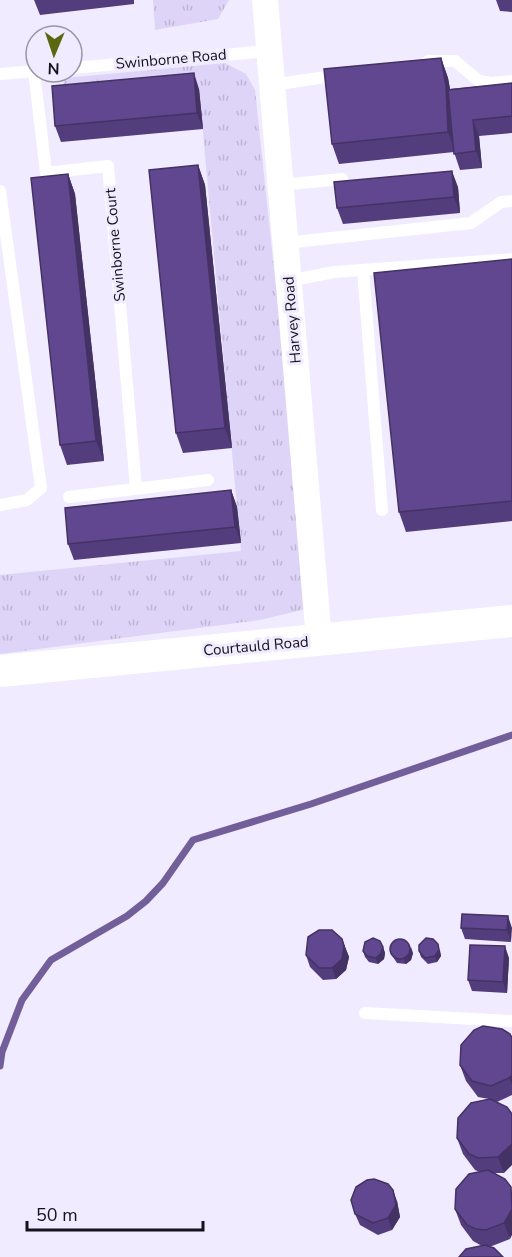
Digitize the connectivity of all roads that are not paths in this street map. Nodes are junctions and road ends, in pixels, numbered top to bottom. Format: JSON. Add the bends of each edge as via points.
{"nodes":[{"id":1,"x":265,"y":0,"type":"edge"},
{"id":2,"x":269,"y":51,"type":"junction"},
{"id":3,"x":419,"y":63,"type":"edge"},
{"id":4,"x":84,"y":67,"type":"edge"},
{"id":5,"x":24,"y":72,"type":"edge"},
{"id":6,"x":351,"y":73,"type":"edge"},
{"id":7,"x":0,"y":74,"type":"edge"},
{"id":8,"x":512,"y":81,"type":"edge"},
{"id":9,"x":36,"y":84,"type":"edge"},
{"id":10,"x":272,"y":85,"type":"junction"},
{"id":11,"x":342,"y":179,"type":"edge"},
{"id":12,"x":280,"y":185,"type":"junction"},
{"id":13,"x":0,"y":191,"type":"edge"},
{"id":14,"x":512,"y":201,"type":"edge"},
{"id":15,"x":285,"y":243,"type":"junction"},
{"id":16,"x":512,"y":259,"type":"edge"},
{"id":17,"x":363,"y":270,"type":"junction"},
{"id":18,"x":288,"y":281,"type":"junction"},
{"id":19,"x":208,"y":480,"type":"dead end"},
{"id":20,"x":136,"y":488,"type":"junction"},
{"id":21,"x":69,"y":497,"type":"dead end"},
{"id":22,"x":0,"y":505,"type":"edge"},
{"id":23,"x":382,"y":510,"type":"dead end"},
{"id":24,"x":512,"y":621,"type":"edge"},
{"id":25,"x":319,"y":640,"type":"junction"},
{"id":26,"x":0,"y":670,"type":"edge"},
{"id":27,"x":365,"y":1012,"type":"dead end"},
{"id":28,"x":512,"y":1021,"type":"edge"}],
"edges":[{"from":1,"to":2,"type":"street","name":"Harvey Road"},
{"from":2,"to":4,"type":"lane","name":"Swinborne Road"},
{"from":2,"to":10,"type":"street","name":"Harvey Road"},
{"from":3,"to":8,"type":"lane","via":[[454,61],[479,81]]},
{"from":5,"to":7,"type":"lane"},
{"from":6,"to":10,"type":"lane"},
{"from":9,"to":20,"type":"lane","name":"Swinborne Court","via":[[46,172],[108,166]]},
{"from":10,"to":12,"type":"street","name":"Harvey Road"},
{"from":11,"to":12,"type":"lane"},
{"from":12,"to":15,"type":"street","name":"Harvey Road"},
{"from":13,"to":22,"type":"lane","via":[[41,488],[27,500]]},
{"from":14,"to":15,"type":"lane","via":[[501,202],[471,223]]},
{"from":15,"to":18,"type":"street","name":"Harvey Road"},
{"from":16,"to":17,"type":"lane"},
{"from":17,"to":18,"type":"lane"},
{"from":17,"to":23,"type":"lane"},
{"from":18,"to":25,"type":"street","name":"Harvey Road"},
{"from":19,"to":20,"type":"lane"},
{"from":20,"to":21,"type":"lane"},
{"from":24,"to":25,"type":"street","name":"Courtauld Road"},
{"from":25,"to":26,"type":"street","name":"Courtauld Road"},
{"from":27,"to":28,"type":"lane"}]}
